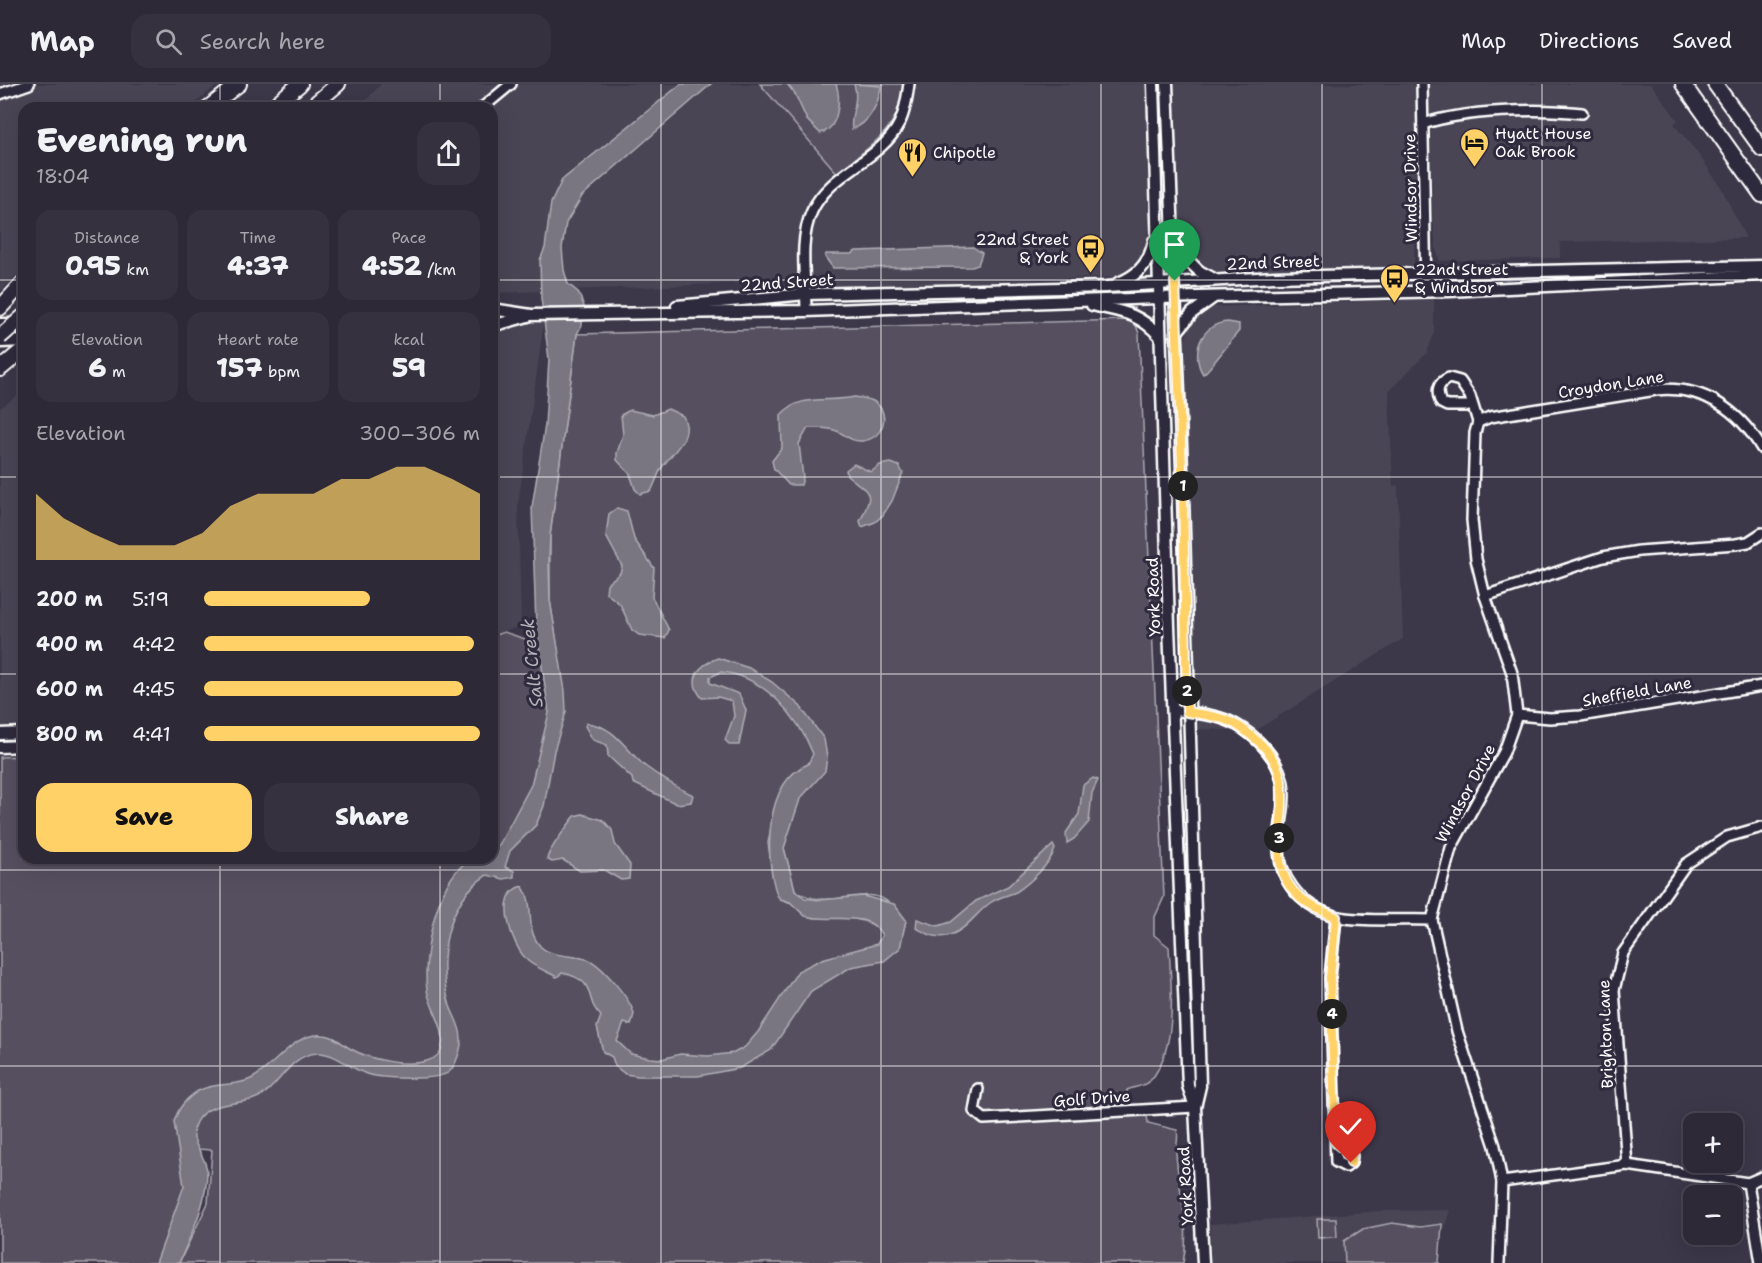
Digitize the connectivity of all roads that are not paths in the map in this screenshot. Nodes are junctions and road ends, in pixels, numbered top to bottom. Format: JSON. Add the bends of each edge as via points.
{"nodes":[{"id":1,"x":29,"y":84,"type":"edge"},
{"id":2,"x":239,"y":84,"type":"edge"},
{"id":3,"x":300,"y":84,"type":"edge"},
{"id":4,"x":338,"y":84,"type":"edge"},
{"id":5,"x":511,"y":84,"type":"edge"},
{"id":6,"x":909,"y":84,"type":"edge"},
{"id":7,"x":1153,"y":84,"type":"edge"},
{"id":8,"x":1167,"y":84,"type":"edge"},
{"id":9,"x":1422,"y":84,"type":"edge"},
{"id":10,"x":1683,"y":84,"type":"edge"},
{"id":11,"x":1715,"y":84,"type":"edge"},
{"id":12,"x":0,"y":94,"type":"edge"},
{"id":13,"x":216,"y":102,"type":"edge"},
{"id":14,"x":278,"y":102,"type":"edge"},
{"id":15,"x":317,"y":102,"type":"edge"},
{"id":16,"x":489,"y":102,"type":"edge"},
{"id":17,"x":1582,"y":113,"type":"dead end"},
{"id":18,"x":1423,"y":124,"type":"junction"},
{"id":19,"x":1762,"y":149,"type":"edge"},
{"id":20,"x":1762,"y":195,"type":"edge"},
{"id":21,"x":1157,"y":223,"type":"junction"},
{"id":22,"x":1173,"y":246,"type":"junction"},
{"id":23,"x":1762,"y":266,"type":"edge"},
{"id":24,"x":1427,"y":274,"type":"junction"},
{"id":25,"x":1762,"y":275,"type":"edge"},
{"id":26,"x":1214,"y":279,"type":"junction"},
{"id":27,"x":1175,"y":281,"type":"junction"},
{"id":28,"x":1158,"y":282,"type":"junction"},
{"id":29,"x":1106,"y":287,"type":"junction"},
{"id":30,"x":18,"y":288,"type":"edge"},
{"id":31,"x":1426,"y":291,"type":"junction"},
{"id":32,"x":806,"y":294,"type":"junction"},
{"id":33,"x":1214,"y":296,"type":"junction"},
{"id":34,"x":1175,"y":297,"type":"junction"},
{"id":35,"x":1158,"y":298,"type":"junction"},
{"id":36,"x":1077,"y":302,"type":"junction"},
{"id":37,"x":0,"y":308,"type":"edge"},
{"id":38,"x":498,"y":310,"type":"edge"},
{"id":39,"x":806,"y":311,"type":"junction"},
{"id":40,"x":605,"y":312,"type":"junction"},
{"id":41,"x":531,"y":315,"type":"junction"},
{"id":42,"x":18,"y":321,"type":"edge"},
{"id":43,"x":18,"y":323,"type":"edge"},
{"id":44,"x":0,"y":324,"type":"edge"},
{"id":45,"x":498,"y":324,"type":"edge"},
{"id":46,"x":1176,"y":333,"type":"junction"},
{"id":47,"x":1160,"y":336,"type":"junction"},
{"id":48,"x":0,"y":337,"type":"edge"},
{"id":49,"x":18,"y":341,"type":"edge"},
{"id":50,"x":0,"y":342,"type":"edge"},
{"id":51,"x":18,"y":354,"type":"edge"},
{"id":52,"x":0,"y":369,"type":"edge"},
{"id":53,"x":1473,"y":406,"type":"dead end"},
{"id":54,"x":1478,"y":422,"type":"junction"},
{"id":55,"x":1762,"y":450,"type":"edge"},
{"id":56,"x":1762,"y":533,"type":"edge"},
{"id":57,"x":1485,"y":596,"type":"junction"},
{"id":58,"x":1762,"y":686,"type":"edge"},
{"id":59,"x":1173,"y":710,"type":"junction"},
{"id":60,"x":1187,"y":712,"type":"junction"},
{"id":61,"x":1517,"y":715,"type":"junction"},
{"id":62,"x":18,"y":733,"type":"edge"},
{"id":63,"x":0,"y":734,"type":"edge"},
{"id":64,"x":18,"y":746,"type":"edge"},
{"id":65,"x":0,"y":747,"type":"edge"},
{"id":66,"x":1762,"y":827,"type":"edge"},
{"id":67,"x":1336,"y":917,"type":"junction"},
{"id":68,"x":1432,"y":920,"type":"junction"},
{"id":69,"x":978,"y":1089,"type":"dead end"},
{"id":70,"x":1195,"y":1107,"type":"junction"},
{"id":71,"x":1336,"y":1143,"type":"dead end"},
{"id":72,"x":1627,"y":1165,"type":"junction"},
{"id":73,"x":1762,"y":1177,"type":"edge"},
{"id":74,"x":1502,"y":1182,"type":"junction"},
{"id":75,"x":1748,"y":1183,"type":"junction"},
{"id":76,"x":1203,"y":1263,"type":"edge"},
{"id":77,"x":1499,"y":1263,"type":"edge"},
{"id":78,"x":1761,"y":1263,"type":"edge"}],
"edges":[{"from":1,"to":12,"type":"street"},
{"from":2,"to":13,"type":"highway"},
{"from":3,"to":14,"type":"highway"},
{"from":4,"to":15,"type":"highway"},
{"from":5,"to":16,"type":"street"},
{"from":6,"to":32,"type":"street","via":[[904,112],[894,132],[825,191],[812,212],[805,237]]},
{"from":7,"to":21,"type":"main road","name":"York Road"},
{"from":8,"to":22,"type":"main road","name":"York Road"},
{"from":9,"to":18,"type":"street","name":"Windsor Drive"},
{"from":10,"to":20,"type":"highway"},
{"from":11,"to":19,"type":"highway"},
{"from":17,"to":18,"type":"street","via":[[1446,116]]},
{"from":18,"to":24,"type":"street","name":"Windsor Drive"},
{"from":21,"to":28,"type":"main road","name":"York Road"},
{"from":21,"to":29,"type":"main road","via":[[1152,252],[1143,268]]},
{"from":22,"to":26,"type":"main road","via":[[1198,271]]},
{"from":22,"to":27,"type":"main road","name":"York Road"},
{"from":23,"to":24,"type":"main road","name":"22nd Street"},
{"from":24,"to":26,"type":"main road","name":"22nd Street"},
{"from":24,"to":31,"type":"street","name":"Windsor Drive"},
{"from":25,"to":31,"type":"main road","name":"22nd Street","via":[[1559,288]]},
{"from":26,"to":27,"type":"main road","name":"22nd Street"},
{"from":27,"to":28,"type":"main road","name":"22nd Street"},
{"from":27,"to":34,"type":"main road","name":"York Road"},
{"from":28,"to":29,"type":"main road","name":"22nd Street"},
{"from":28,"to":35,"type":"main road","name":"York Road"},
{"from":29,"to":32,"type":"main road","name":"22nd Street"},
{"from":30,"to":37,"type":"highway"},
{"from":31,"to":33,"type":"main road","name":"22nd Street"},
{"from":32,"to":39,"type":"street"},
{"from":32,"to":40,"type":"main road","name":"22nd Street"},
{"from":33,"to":34,"type":"main road","name":"22nd Street"},
{"from":33,"to":46,"type":"main road","via":[[1192,313]]},
{"from":34,"to":35,"type":"main road","name":"22nd Street"},
{"from":34,"to":46,"type":"main road","name":"York Road"},
{"from":35,"to":36,"type":"main road","name":"22nd Street"},
{"from":35,"to":47,"type":"main road","name":"York Road"},
{"from":36,"to":39,"type":"main road","name":"22nd Street"},
{"from":36,"to":47,"type":"main road","via":[[1131,313],[1145,320]]},
{"from":38,"to":41,"type":"main road","name":"22nd Street"},
{"from":39,"to":40,"type":"main road","name":"22nd Street"},
{"from":40,"to":41,"type":"main road","name":"22nd Street"},
{"from":41,"to":45,"type":"main road","name":"22nd Street"},
{"from":42,"to":48,"type":"highway","bridge":true},
{"from":43,"to":44,"type":"main road"},
{"from":46,"to":60,"type":"main road","name":"York Road"},
{"from":47,"to":59,"type":"main road","name":"York Road"},
{"from":49,"to":50,"type":"main road"},
{"from":51,"to":52,"type":"highway"},
{"from":53,"to":54,"type":"street","name":"Windsor Drive"},
{"from":54,"to":55,"type":"street","name":"Croydon Lane","via":[[1656,390],[1682,390],[1707,396],[1725,406]]},
{"from":54,"to":57,"type":"street","name":"Windsor Drive","via":[[1472,520]]},
{"from":56,"to":57,"type":"street","via":[[1736,544],[1603,557]]},
{"from":57,"to":61,"type":"street","name":"Windsor Drive","via":[[1512,674]]},
{"from":58,"to":61,"type":"street","name":"Sheffield Lane","via":[[1580,716]]},
{"from":59,"to":60,"type":"street"},
{"from":59,"to":70,"type":"main road","name":"York Road","via":[[1188,1086]]},
{"from":60,"to":67,"type":"street","via":[[1236,724],[1272,756],[1283,784],[1278,847],[1283,873],[1299,897]]},
{"from":60,"to":70,"type":"main road","name":"York Road","via":[[1200,1086]]},
{"from":61,"to":68,"type":"street","name":"Windsor Drive","via":[[1504,752],[1451,848]]},
{"from":62,"to":63,"type":"main road"},
{"from":64,"to":65,"type":"main road"},
{"from":66,"to":72,"type":"street","name":"Brighton Lane","via":[[1727,837],[1686,864],[1623,953],[1614,990]]},
{"from":67,"to":68,"type":"street"},
{"from":67,"to":71,"type":"street","via":[[1330,978]]},
{"from":68,"to":74,"type":"street","name":"Windsor Drive","via":[[1457,1031],[1489,1123]]},
{"from":69,"to":70,"type":"street","name":"Golf Drive","via":[[974,1111],[980,1118],[991,1120]]},
{"from":70,"to":76,"type":"main road","name":"York Road"},
{"from":72,"to":74,"type":"street"},
{"from":72,"to":75,"type":"street"},
{"from":73,"to":75,"type":"street"},
{"from":74,"to":77,"type":"street","name":"Windsor Drive"},
{"from":75,"to":78,"type":"street"}]}
